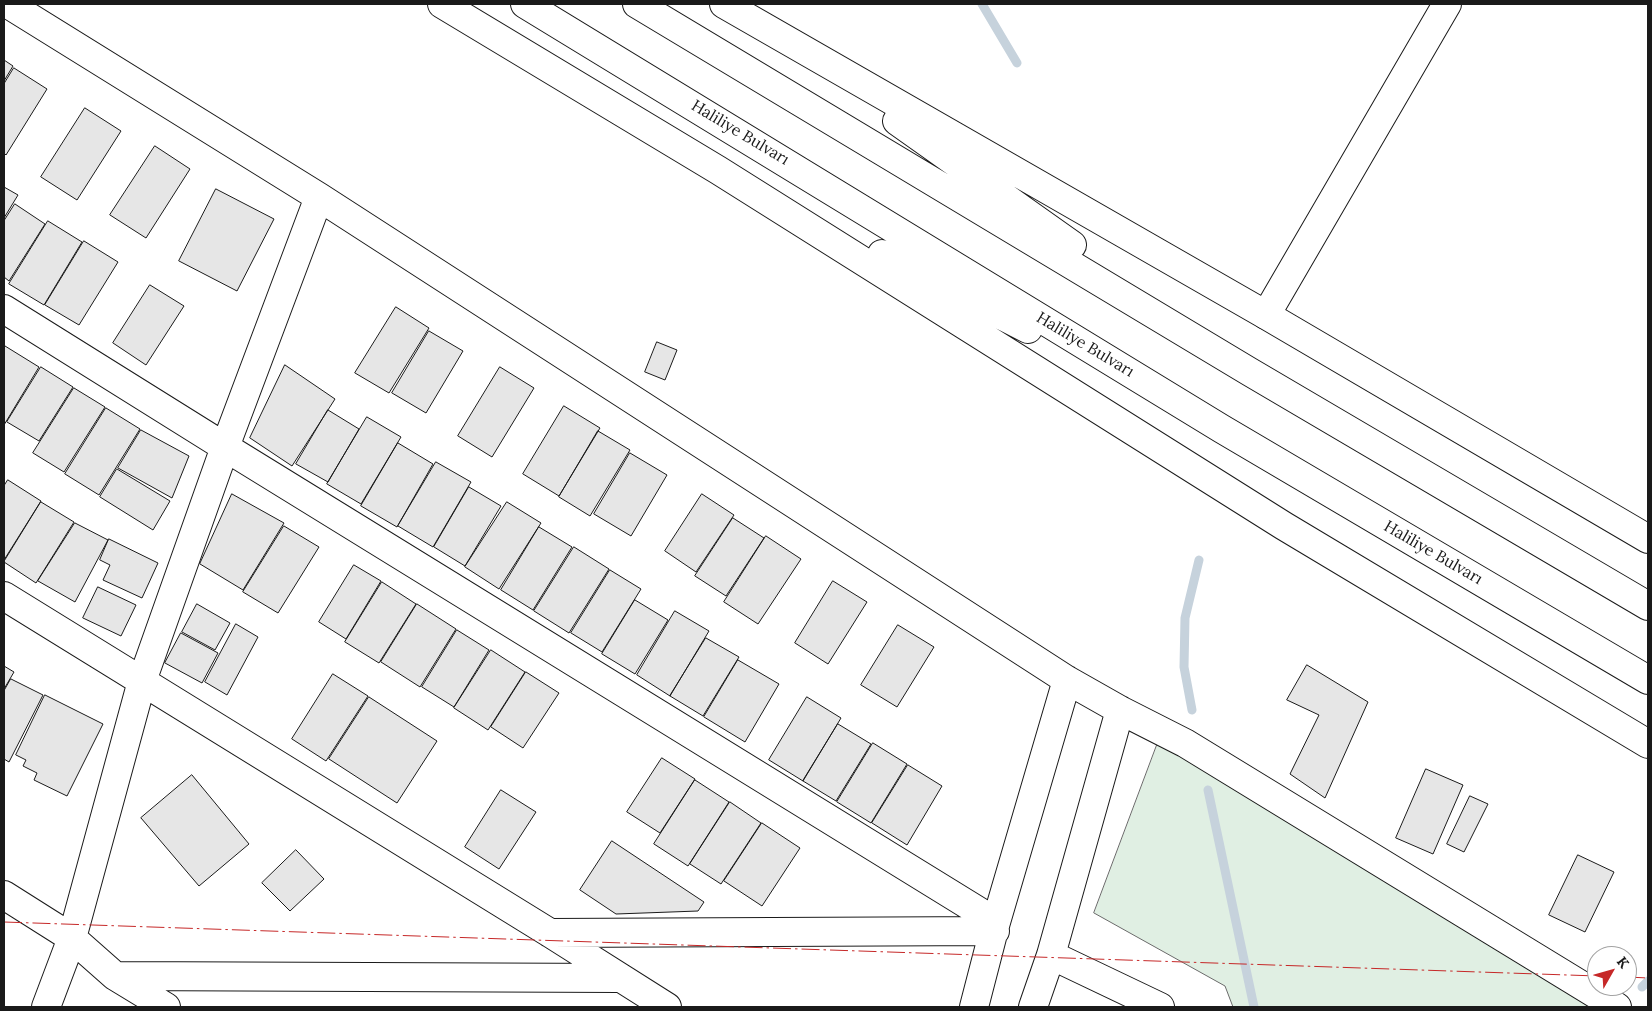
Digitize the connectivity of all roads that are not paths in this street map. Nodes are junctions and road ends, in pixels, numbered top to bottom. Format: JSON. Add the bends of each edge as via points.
{"nodes":[{"id":1,"x":8,"y":4,"type":"edge"},
{"id":2,"x":442,"y":4,"type":"edge"},
{"id":3,"x":525,"y":4,"type":"edge"},
{"id":4,"x":637,"y":4,"type":"edge"},
{"id":5,"x":724,"y":4,"type":"edge"},
{"id":6,"x":1447,"y":4,"type":"edge"},
{"id":7,"x":761,"y":25,"type":"junction"},
{"id":8,"x":718,"y":170,"type":"junction"},
{"id":9,"x":320,"y":197,"type":"junction"},
{"id":10,"x":4,"y":309,"type":"edge"},
{"id":11,"x":1266,"y":316,"type":"junction"},
{"id":12,"x":1250,"y":372,"type":"junction"},
{"id":13,"x":1222,"y":429,"type":"junction"},
{"id":14,"x":225,"y":447,"type":"junction"},
{"id":15,"x":1648,"y":539,"type":"edge"},
{"id":16,"x":4,"y":596,"type":"edge"},
{"id":17,"x":1648,"y":606,"type":"edge"},
{"id":18,"x":1067,"y":680,"type":"junction"},
{"id":19,"x":1648,"y":680,"type":"edge"},
{"id":20,"x":142,"y":681,"type":"junction"},
{"id":21,"x":1120,"y":710,"type":"junction"},
{"id":22,"x":1648,"y":744,"type":"edge"},
{"id":23,"x":10,"y":903,"type":"edge"},
{"id":24,"x":995,"y":926,"type":"junction"},
{"id":25,"x":550,"y":933,"type":"junction"},
{"id":26,"x":72,"y":938,"type":"junction"},
{"id":27,"x":1051,"y":955,"type":"junction"},
{"id":28,"x":115,"y":976,"type":"junction"},
{"id":29,"x":620,"y":978,"type":"junction"},
{"id":30,"x":46,"y":1007,"type":"edge"},
{"id":31,"x":166,"y":1007,"type":"edge"},
{"id":32,"x":667,"y":1007,"type":"edge"},
{"id":33,"x":974,"y":1007,"type":"edge"},
{"id":34,"x":1034,"y":1007,"type":"edge"},
{"id":35,"x":1160,"y":1007,"type":"edge"},
{"id":36,"x":1617,"y":1007,"type":"edge"}],
"edges":[{"from":1,"to":9,"type":"main road"},
{"from":2,"to":8,"type":"main road"},
{"from":3,"to":13,"type":"main road","name":"Haliliye Bulvarı"},
{"from":4,"to":12,"type":"main road"},
{"from":5,"to":7,"type":"main road"},
{"from":6,"to":11,"type":"main road"},
{"from":7,"to":11,"type":"main road"},
{"from":7,"to":12,"type":"main road"},
{"from":8,"to":13,"type":"main road"},
{"from":8,"to":22,"type":"main road","via":[[1284,526]]},
{"from":9,"to":14,"type":"main road"},
{"from":9,"to":18,"type":"main road"},
{"from":10,"to":14,"type":"main road"},
{"from":11,"to":15,"type":"main road"},
{"from":12,"to":17,"type":"main road"},
{"from":13,"to":19,"type":"main road","name":"Haliliye Bulvarı"},
{"from":14,"to":20,"type":"main road"},
{"from":14,"to":24,"type":"main road"},
{"from":16,"to":20,"type":"main road"},
{"from":18,"to":21,"type":"main road"},
{"from":18,"to":24,"type":"main road"},
{"from":20,"to":25,"type":"main road"},
{"from":20,"to":26,"type":"main road"},
{"from":21,"to":27,"type":"main road"},
{"from":21,"to":36,"type":"main road","via":[[1185,743]]},
{"from":23,"to":26,"type":"main road"},
{"from":24,"to":25,"type":"main road"},
{"from":24,"to":33,"type":"main road"},
{"from":25,"to":29,"type":"main road"},
{"from":26,"to":28,"type":"main road"},
{"from":26,"to":30,"type":"main road"},
{"from":27,"to":34,"type":"main road"},
{"from":27,"to":35,"type":"main road"},
{"from":28,"to":29,"type":"main road"},
{"from":28,"to":31,"type":"main road"},
{"from":29,"to":32,"type":"main road"}]}
